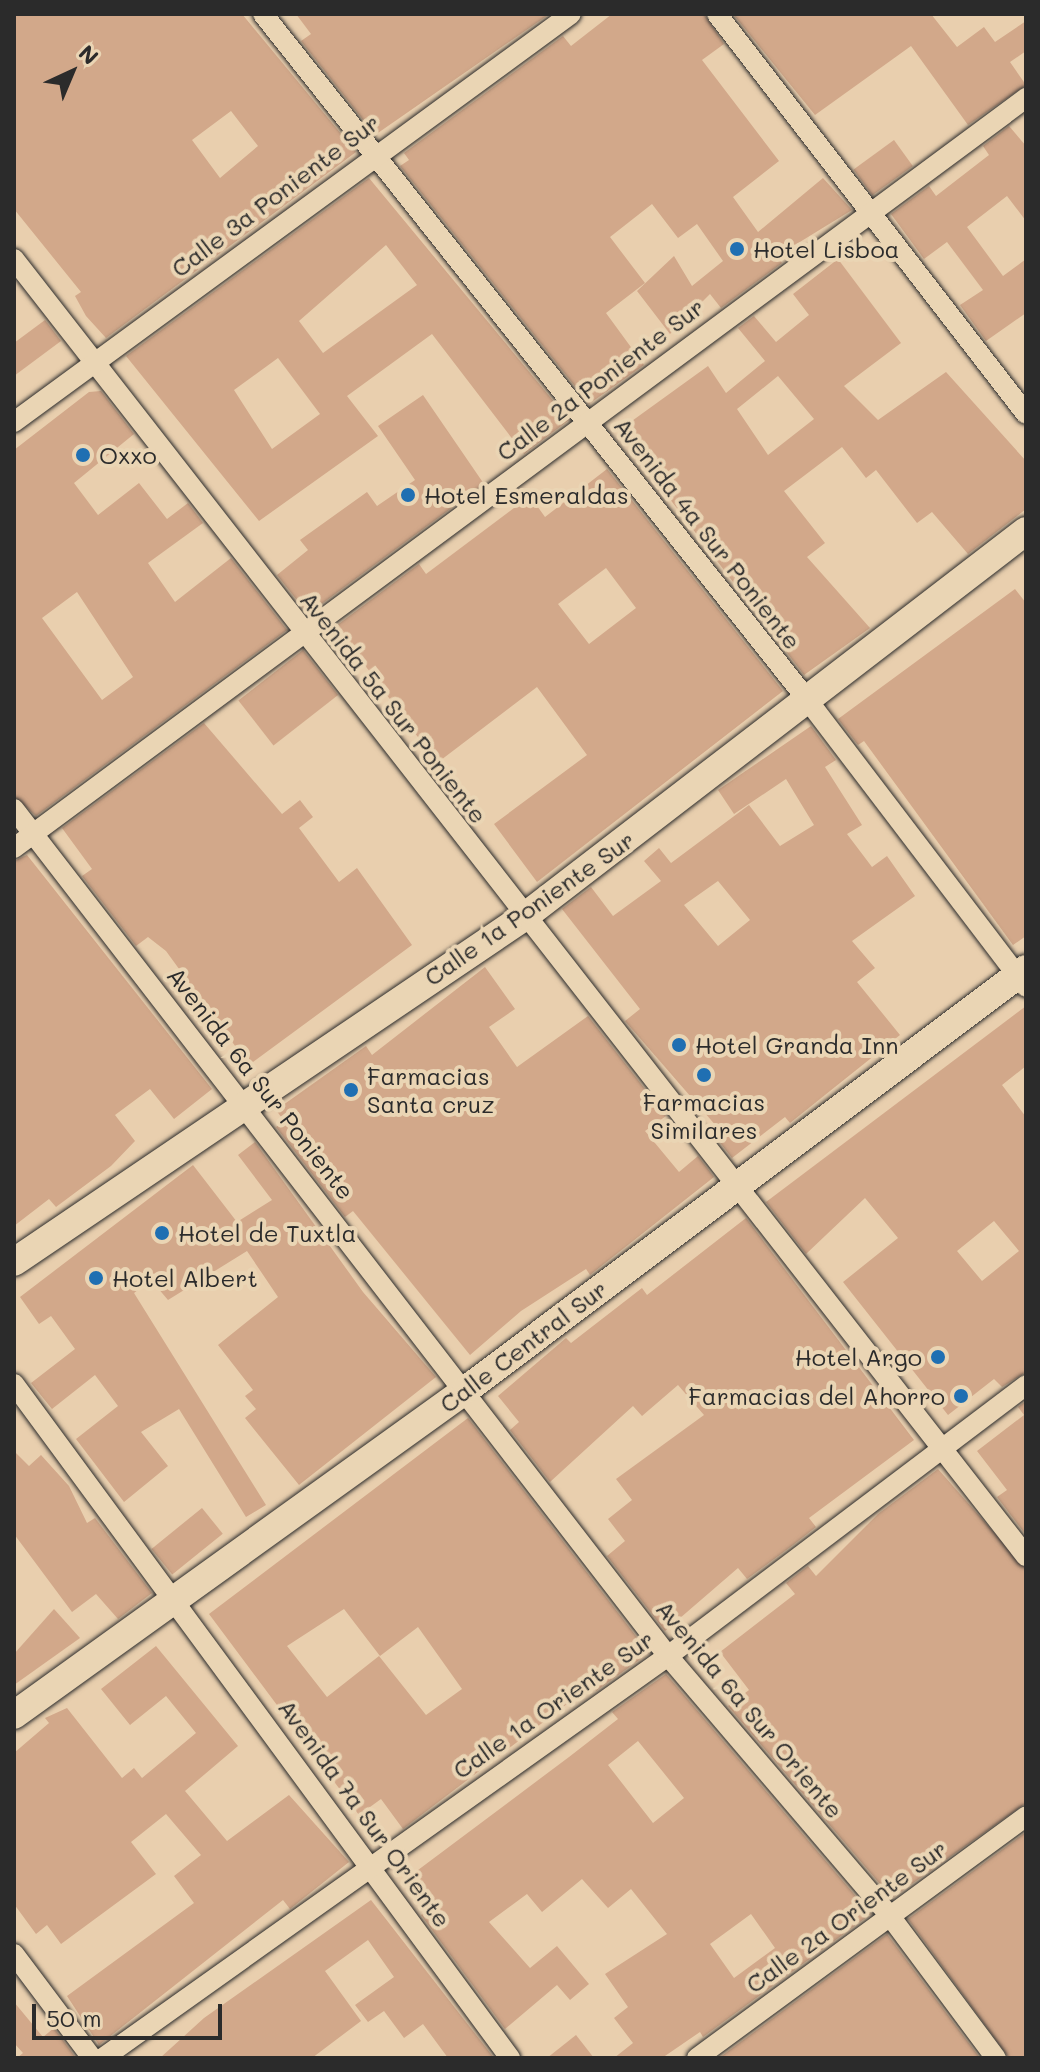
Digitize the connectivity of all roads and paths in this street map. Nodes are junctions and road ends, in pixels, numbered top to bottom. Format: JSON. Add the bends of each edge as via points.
{"nodes":[{"id":1,"x":263,"y":14,"type":"edge"},
{"id":2,"x":571,"y":14,"type":"edge"},
{"id":3,"x":717,"y":14,"type":"edge"},
{"id":4,"x":1026,"y":98,"type":"edge"},
{"id":5,"x":374,"y":153,"type":"junction"},
{"id":6,"x":869,"y":211,"type":"junction"},
{"id":7,"x":14,"y":259,"type":"edge"},
{"id":8,"x":94,"y":363,"type":"junction"},
{"id":9,"x":1026,"y":414,"type":"edge"},
{"id":10,"x":587,"y":421,"type":"junction"},
{"id":11,"x":14,"y":422,"type":"edge"},
{"id":12,"x":1026,"y":531,"type":"edge"},
{"id":13,"x":303,"y":632,"type":"junction"},
{"id":14,"x":809,"y":702,"type":"junction"},
{"id":15,"x":14,"y":809,"type":"edge"},
{"id":16,"x":34,"y":834,"type":"junction"},
{"id":17,"x":14,"y":848,"type":"edge"},
{"id":18,"x":524,"y":917,"type":"junction"},
{"id":19,"x":1023,"y":977,"type":"edge"},
{"id":20,"x":243,"y":1102,"type":"junction"},
{"id":21,"x":733,"y":1186,"type":"junction"},
{"id":22,"x":14,"y":1262,"type":"edge"},
{"id":23,"x":14,"y":1384,"type":"edge"},
{"id":24,"x":1026,"y":1385,"type":"edge"},
{"id":25,"x":467,"y":1389,"type":"junction"},
{"id":26,"x":941,"y":1448,"type":"junction"},
{"id":27,"x":1026,"y":1556,"type":"edge"},
{"id":28,"x":176,"y":1600,"type":"junction"},
{"id":29,"x":668,"y":1656,"type":"junction"},
{"id":30,"x":14,"y":1715,"type":"edge"},
{"id":31,"x":1026,"y":1816,"type":"edge"},
{"id":32,"x":370,"y":1863,"type":"junction"},
{"id":33,"x":890,"y":1916,"type":"junction"},
{"id":34,"x":14,"y":1954,"type":"edge"},
{"id":35,"x":92,"y":2058,"type":"edge"},
{"id":36,"x":103,"y":2058,"type":"edge"},
{"id":37,"x":510,"y":2058,"type":"edge"},
{"id":38,"x":697,"y":2058,"type":"edge"},
{"id":39,"x":996,"y":2058,"type":"edge"}],
"edges":[{"from":1,"to":5,"type":"street","name":"Avenida 4a Sur Poniente"},
{"from":2,"to":5,"type":"street","name":"Calle 3a Poniente Sur"},
{"from":3,"to":6,"type":"street"},
{"from":4,"to":6,"type":"street","name":"Calle 2a Poniente Sur"},
{"from":5,"to":8,"type":"street","name":"Calle 3a Poniente Sur"},
{"from":5,"to":10,"type":"street","name":"Avenida 4a Sur Poniente"},
{"from":6,"to":9,"type":"street"},
{"from":6,"to":10,"type":"street","name":"Calle 2a Poniente Sur"},
{"from":7,"to":8,"type":"street","name":"Avenida 5a Sur Poniente"},
{"from":8,"to":11,"type":"street","name":"Calle 3a Poniente Sur"},
{"from":8,"to":13,"type":"street","name":"Avenida 5a Sur Poniente"},
{"from":10,"to":13,"type":"street","name":"Calle 2a Poniente Sur"},
{"from":10,"to":14,"type":"street","name":"Avenida 4a Sur Poniente"},
{"from":12,"to":14,"type":"main road","name":"Calle 1a Poniente Sur"},
{"from":13,"to":16,"type":"street","name":"Calle 2a Poniente Sur"},
{"from":13,"to":18,"type":"street","name":"Avenida 5a Sur Poniente"},
{"from":14,"to":18,"type":"main road","name":"Calle 1a Poniente Sur"},
{"from":14,"to":19,"type":"street","name":"Avenida 4a Sur Poniente"},
{"from":15,"to":16,"type":"street","name":"Avenida 6a Sur Poniente"},
{"from":16,"to":17,"type":"street","name":"Calle 2a Poniente Sur"},
{"from":16,"to":20,"type":"street","name":"Avenida 6a Sur Poniente"},
{"from":18,"to":20,"type":"main road","name":"Calle 1a Poniente Sur"},
{"from":18,"to":21,"type":"street","name":"Avenida 5a Sur Poniente"},
{"from":19,"to":21,"type":"main road","name":"Calle Central Sur"},
{"from":20,"to":22,"type":"main road","name":"Calle 1a Poniente Sur"},
{"from":20,"to":25,"type":"street","name":"Avenida 6a Sur Poniente"},
{"from":21,"to":25,"type":"main road","name":"Calle Central Sur"},
{"from":21,"to":26,"type":"street","name":"Avenida 5a Sur Poniente"},
{"from":23,"to":28,"type":"street","name":"Avenida 7a Sur Oriente"},
{"from":24,"to":26,"type":"street","name":"Calle 1a Oriente Sur"},
{"from":25,"to":28,"type":"main road","name":"Calle Central Sur"},
{"from":25,"to":29,"type":"street","name":"Avenida 6a Sur Oriente"},
{"from":26,"to":27,"type":"street","name":"Avenida 5a Sur Poniente"},
{"from":26,"to":29,"type":"street","name":"Calle 1a Oriente Sur"},
{"from":28,"to":30,"type":"main road","name":"Calle Central Sur"},
{"from":28,"to":32,"type":"street","name":"Avenida 7a Sur Oriente"},
{"from":29,"to":32,"type":"street","name":"Calle 1a Oriente Sur"},
{"from":29,"to":33,"type":"street","name":"Avenida 6a Sur Oriente"},
{"from":31,"to":33,"type":"street","name":"Calle 2a Oriente Sur"},
{"from":32,"to":36,"type":"street","name":"Calle 1a Oriente Sur"},
{"from":32,"to":37,"type":"street","name":"Avenida 7a Sur Oriente"},
{"from":33,"to":38,"type":"street","name":"Calle 2a Oriente Sur"},
{"from":33,"to":39,"type":"street","name":"Avenida 6a Sur Oriente"},
{"from":34,"to":35,"type":"street"}]}
